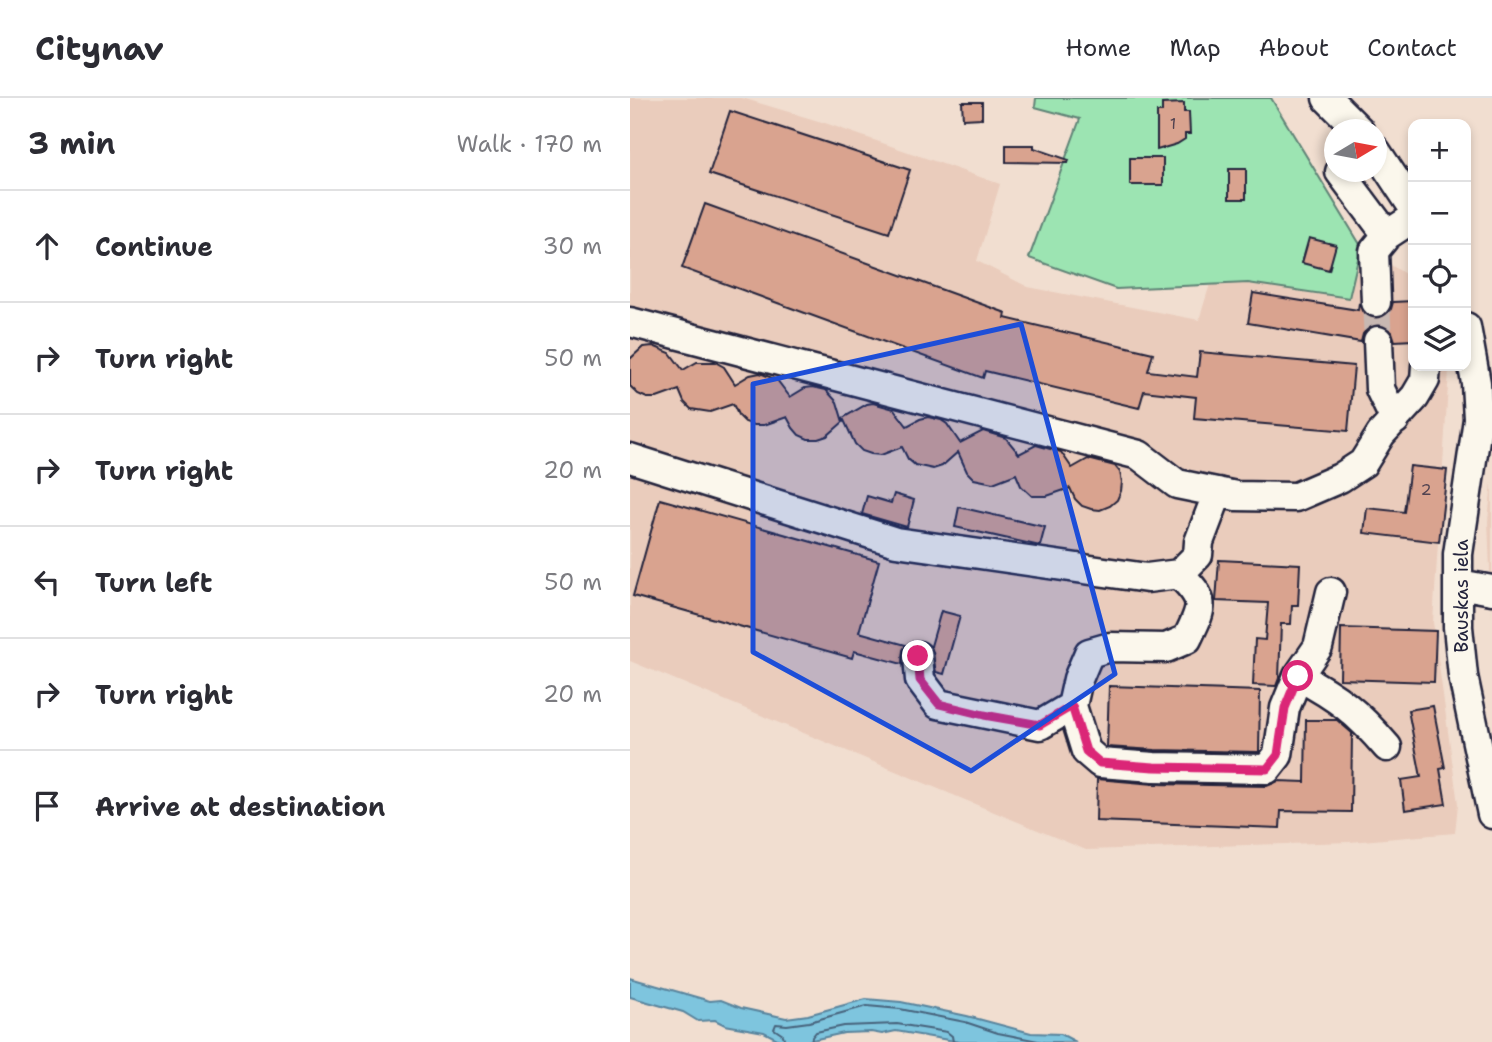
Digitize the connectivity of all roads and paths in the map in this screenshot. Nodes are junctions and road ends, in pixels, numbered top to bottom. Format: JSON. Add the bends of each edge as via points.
{"nodes":[{"id":1,"x":1327,"y":98,"type":"edge"},
{"id":2,"x":1348,"y":119,"type":"edge"},
{"id":3,"x":1387,"y":167,"type":"edge"},
{"id":4,"x":1347,"y":182,"type":"edge"},
{"id":5,"x":1408,"y":199,"type":"edge"},
{"id":6,"x":1408,"y":221,"type":"edge"},
{"id":7,"x":1387,"y":235,"type":"junction"},
{"id":8,"x":1376,"y":302,"type":"tunnel mouth"},
{"id":9,"x":630,"y":322,"type":"edge"},
{"id":10,"x":1378,"y":341,"type":"tunnel mouth"},
{"id":11,"x":1471,"y":356,"type":"edge"},
{"id":12,"x":1426,"y":371,"type":"edge"},
{"id":13,"x":1485,"y":416,"type":"edge"},
{"id":14,"x":1395,"y":419,"type":"junction"},
{"id":15,"x":630,"y":458,"type":"edge"},
{"id":16,"x":1218,"y":492,"type":"junction"},
{"id":17,"x":1179,"y":574,"type":"junction"},
{"id":18,"x":1459,"y":584,"type":"junction"},
{"id":19,"x":1492,"y":590,"type":"edge"},
{"id":20,"x":1331,"y":592,"type":"dead end"},
{"id":21,"x":918,"y":656,"type":"dead end"},
{"id":22,"x":1298,"y":676,"type":"junction"},
{"id":23,"x":1072,"y":706,"type":"junction"},
{"id":24,"x":1387,"y":747,"type":"dead end"},
{"id":25,"x":1492,"y":814,"type":"edge"}],
"edges":[{"from":1,"to":2,"type":"street"},
{"from":3,"to":5,"type":"street"},
{"from":4,"to":7,"type":"street"},
{"from":6,"to":7,"type":"street"},
{"from":7,"to":8,"type":"street","via":[[1374,251]]},
{"from":9,"to":16,"type":"street","via":[[1139,455],[1177,484]]},
{"from":10,"to":14,"type":"street","via":[[1380,389]]},
{"from":11,"to":13,"type":"street","name":"Bauskas iela"},
{"from":12,"to":14,"type":"street","via":[[1415,397]]},
{"from":13,"to":18,"type":"street","name":"Bauskas iela","via":[[1458,554]]},
{"from":14,"to":16,"type":"street","via":[[1363,463],[1296,497]]},
{"from":15,"to":17,"type":"street","via":[[896,542],[1147,578]]},
{"from":16,"to":17,"type":"street","via":[[1198,555]]},
{"from":17,"to":23,"type":"street","via":[[1197,592],[1200,612],[1187,639],[1166,648],[1110,647],[1089,653]]},
{"from":18,"to":19,"type":"street"},
{"from":18,"to":25,"type":"street","name":"Bauskas iela","via":[[1463,676]]},
{"from":20,"to":22,"type":"street","via":[[1318,647]]},
{"from":21,"to":23,"type":"street","via":[[920,680],[939,704],[1040,725]]},
{"from":22,"to":23,"type":"street","via":[[1285,708],[1278,755],[1267,769],[1100,763],[1086,751]]},
{"from":22,"to":24,"type":"street","via":[[1361,717]]}]}
